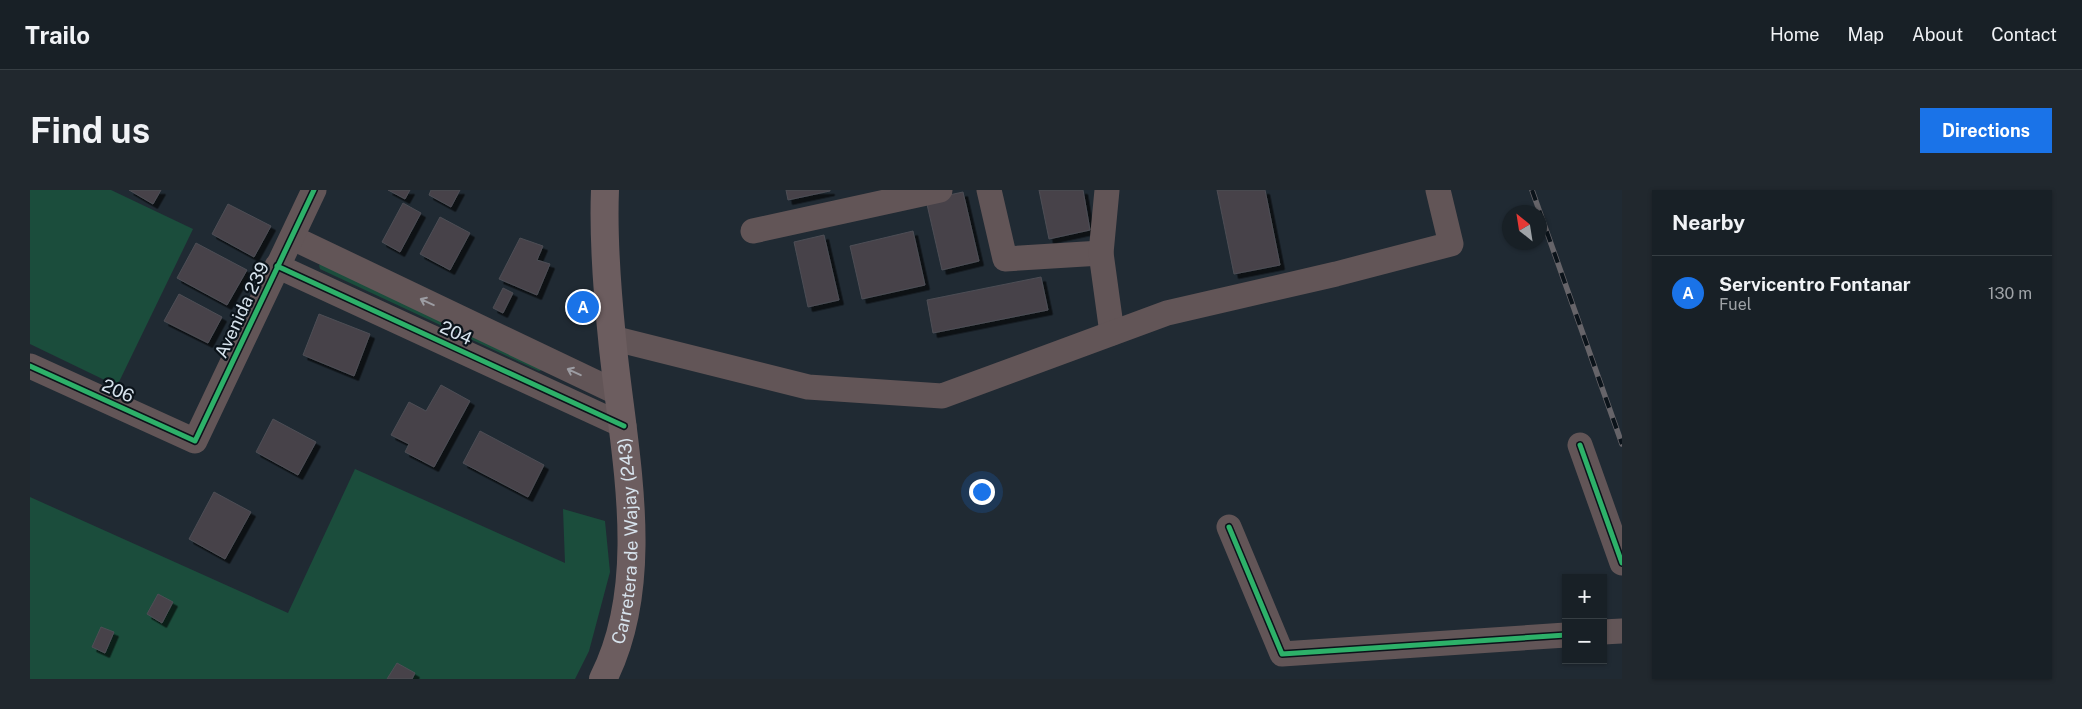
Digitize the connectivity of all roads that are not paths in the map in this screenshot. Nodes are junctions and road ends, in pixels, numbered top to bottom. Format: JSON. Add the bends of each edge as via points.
{"nodes":[{"id":1,"x":314,"y":190,"type":"edge"},
{"id":2,"x":605,"y":190,"type":"edge"},
{"id":3,"x":940,"y":190,"type":"edge"},
{"id":4,"x":989,"y":190,"type":"edge"},
{"id":5,"x":1108,"y":190,"type":"edge"},
{"id":6,"x":1438,"y":190,"type":"edge"},
{"id":7,"x":753,"y":231,"type":"dead end"},
{"id":8,"x":293,"y":238,"type":"junction"},
{"id":9,"x":1101,"y":253,"type":"junction"},
{"id":10,"x":277,"y":266,"type":"junction"},
{"id":11,"x":1112,"y":333,"type":"junction"},
{"id":12,"x":612,"y":338,"type":"junction"},
{"id":13,"x":30,"y":366,"type":"edge"},
{"id":14,"x":618,"y":393,"type":"junction"},
{"id":15,"x":624,"y":426,"type":"junction"},
{"id":16,"x":195,"y":441,"type":"joint"},
{"id":17,"x":1580,"y":445,"type":"dead end"},
{"id":18,"x":1229,"y":527,"type":"dead end"},
{"id":19,"x":1622,"y":563,"type":"edge"},
{"id":20,"x":1622,"y":631,"type":"edge"},
{"id":21,"x":1607,"y":632,"type":"edge"},
{"id":22,"x":1562,"y":635,"type":"edge"},
{"id":23,"x":604,"y":679,"type":"edge"}],
"edges":[{"from":1,"to":8,"type":"street","name":"Avenida 239"},
{"from":2,"to":12,"type":"main road","name":"Carretera de Wajay (243)"},
{"from":3,"to":7,"type":"street"},
{"from":4,"to":9,"type":"street","via":[[1005,259]]},
{"from":5,"to":9,"type":"street"},
{"from":6,"to":11,"type":"street","via":[[1451,244],[1167,313]]},
{"from":8,"to":10,"type":"street","name":"Avenida 239"},
{"from":14,"to":8,"type":"street","name":"204","one_way":true},
{"from":9,"to":11,"type":"street"},
{"from":10,"to":15,"type":"street","name":"204"},
{"from":10,"to":16,"type":"street","name":"Avenida 239"},
{"from":11,"to":12,"type":"street","via":[[942,396],[808,386]]},
{"from":12,"to":14,"type":"main road","name":"Carretera de Wajay (243)"},
{"from":13,"to":16,"type":"street","name":"206"},
{"from":14,"to":15,"type":"main road","name":"Carretera de Wajay (243)"},
{"from":15,"to":23,"type":"main road","name":"Carretera de Wajay (243)","via":[[630,571],[625,617]]},
{"from":17,"to":19,"type":"street"},
{"from":18,"to":22,"type":"street","via":[[1282,654]]},
{"from":20,"to":21,"type":"street"}]}
